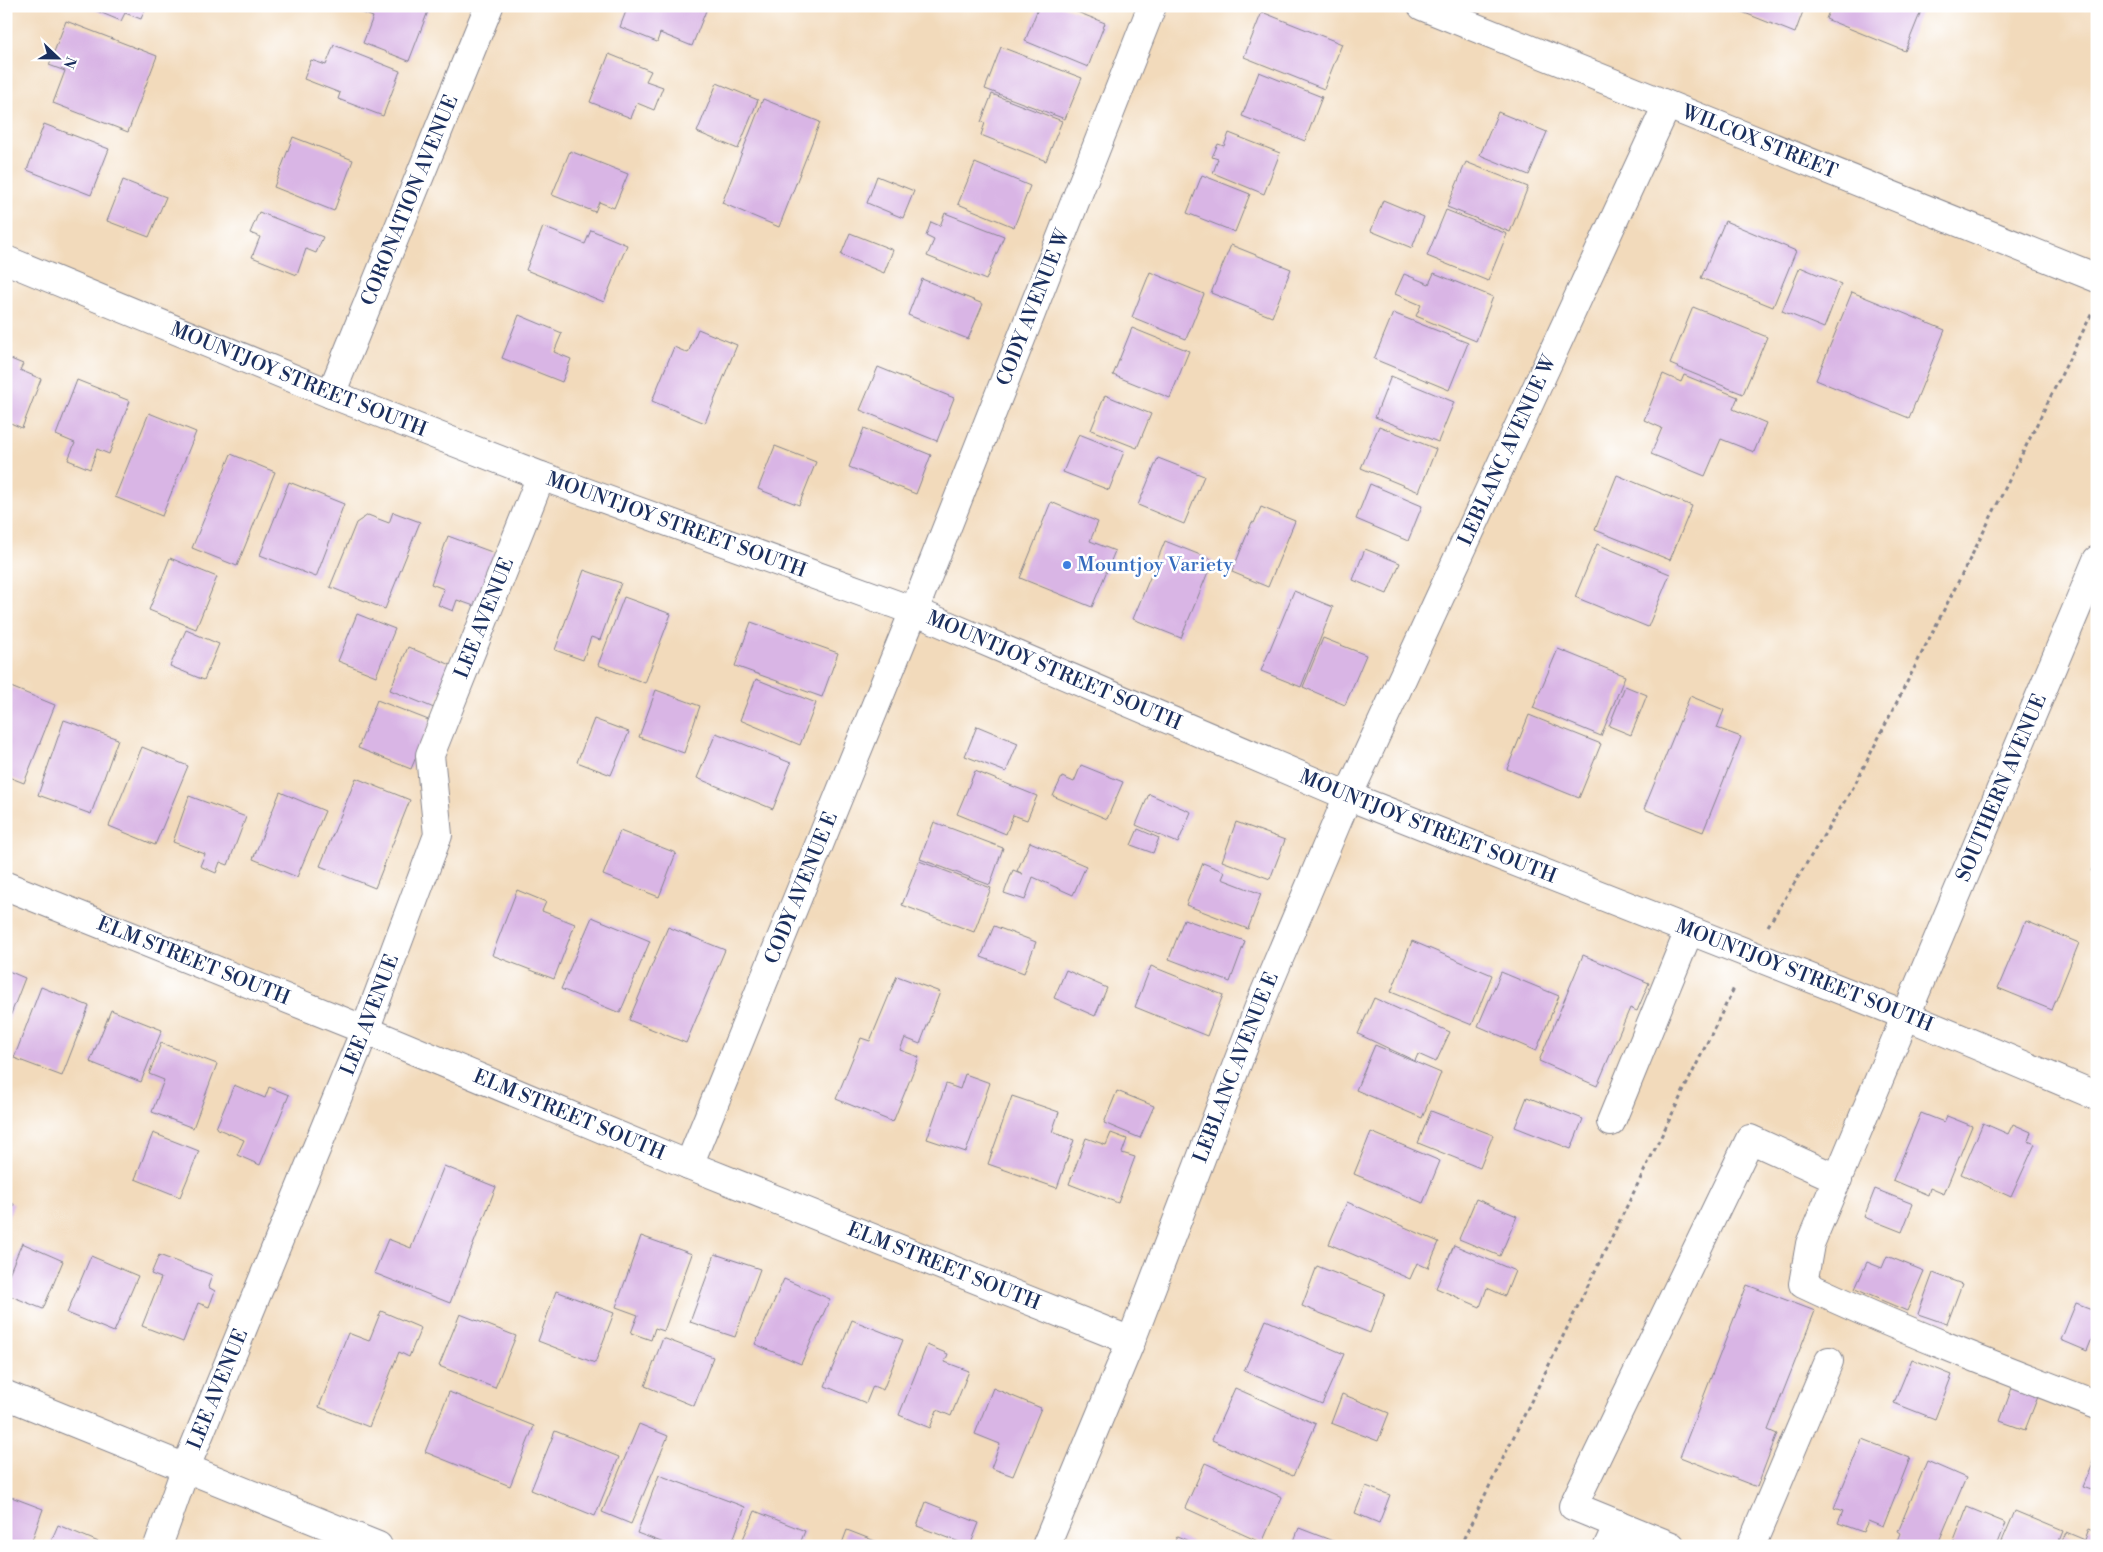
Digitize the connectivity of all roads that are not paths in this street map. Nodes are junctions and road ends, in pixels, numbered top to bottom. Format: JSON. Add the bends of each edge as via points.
{"nodes":[{"id":1,"x":489,"y":6,"type":"edge"},
{"id":2,"x":1152,"y":6,"type":"edge"},
{"id":3,"x":1422,"y":6,"type":"edge"},
{"id":4,"x":1667,"y":105,"type":"junction"},
{"id":5,"x":6,"y":260,"type":"edge"},
{"id":6,"x":2097,"y":278,"type":"edge"},
{"id":7,"x":331,"y":394,"type":"junction"},
{"id":8,"x":541,"y":476,"type":"junction"},
{"id":9,"x":2097,"y":560,"type":"edge"},
{"id":10,"x":914,"y":611,"type":"junction"},
{"id":11,"x":1348,"y":796,"type":"junction"},
{"id":12,"x":6,"y":886,"type":"edge"},
{"id":13,"x":1689,"y":931,"type":"junction"},
{"id":14,"x":1907,"y":1016,"type":"junction"},
{"id":15,"x":365,"y":1030,"type":"junction"},
{"id":16,"x":2097,"y":1096,"type":"edge"},
{"id":17,"x":1612,"y":1122,"type":"dead end"},
{"id":18,"x":689,"y":1165,"type":"junction"},
{"id":19,"x":1838,"y":1179,"type":"junction"},
{"id":20,"x":1131,"y":1342,"type":"junction"},
{"id":21,"x":1829,"y":1361,"type":"dead end"},
{"id":22,"x":6,"y":1395,"type":"edge"},
{"id":23,"x":2097,"y":1405,"type":"edge"},
{"id":24,"x":186,"y":1467,"type":"junction"},
{"id":25,"x":1613,"y":1535,"type":"edge"},
{"id":26,"x":158,"y":1546,"type":"edge"},
{"id":27,"x":378,"y":1546,"type":"edge"},
{"id":28,"x":1046,"y":1546,"type":"edge"},
{"id":29,"x":1671,"y":1546,"type":"edge"},
{"id":30,"x":1751,"y":1546,"type":"edge"}],
"edges":[{"from":1,"to":7,"type":"street","name":"CORONATION AVENUE"},
{"from":2,"to":10,"type":"street","name":"CODY AVENUE W"},
{"from":3,"to":4,"type":"street","name":"WILCOX STREET"},
{"from":4,"to":6,"type":"street","name":"WILCOX STREET"},
{"from":4,"to":11,"type":"street","name":"LEBLANC AVENUE W"},
{"from":5,"to":7,"type":"street","name":"MOUNTJOY STREET SOUTH"},
{"from":7,"to":8,"type":"street","name":"MOUNTJOY STREET SOUTH"},
{"from":8,"to":10,"type":"street","name":"MOUNTJOY STREET SOUTH"},
{"from":8,"to":15,"type":"street","name":"LEE AVENUE","via":[[430,754],[438,836]]},
{"from":9,"to":14,"type":"street","name":"SOUTHERN AVENUE"},
{"from":10,"to":11,"type":"street","name":"MOUNTJOY STREET SOUTH"},
{"from":10,"to":18,"type":"street","name":"CODY AVENUE E"},
{"from":11,"to":13,"type":"street","name":"MOUNTJOY STREET SOUTH"},
{"from":11,"to":20,"type":"street","name":"LEBLANC AVENUE E","via":[[1262,999]]},
{"from":12,"to":15,"type":"street","name":"ELM STREET SOUTH"},
{"from":13,"to":14,"type":"street","name":"MOUNTJOY STREET SOUTH"},
{"from":13,"to":17,"type":"street"},
{"from":14,"to":16,"type":"street","name":"MOUNTJOY STREET SOUTH"},
{"from":14,"to":19,"type":"street","name":"SOUTHERN AVENUE"},
{"from":15,"to":18,"type":"street","name":"ELM STREET SOUTH"},
{"from":15,"to":24,"type":"street","name":"LEE AVENUE"},
{"from":18,"to":20,"type":"street","name":"ELM STREET SOUTH"},
{"from":19,"to":23,"type":"street","name":"SOUTHERN AVENUE","via":[[1810,1244],[1803,1284],[2015,1374]]},
{"from":19,"to":25,"type":"street","via":[[1750,1139],[1573,1506]]},
{"from":20,"to":28,"type":"street","name":"LEBLANC AVENUE E"},
{"from":21,"to":30,"type":"street"},
{"from":22,"to":24,"type":"street"},
{"from":24,"to":26,"type":"street","name":"LEE AVENUE"},
{"from":24,"to":27,"type":"street"},
{"from":25,"to":29,"type":"street"}]}
